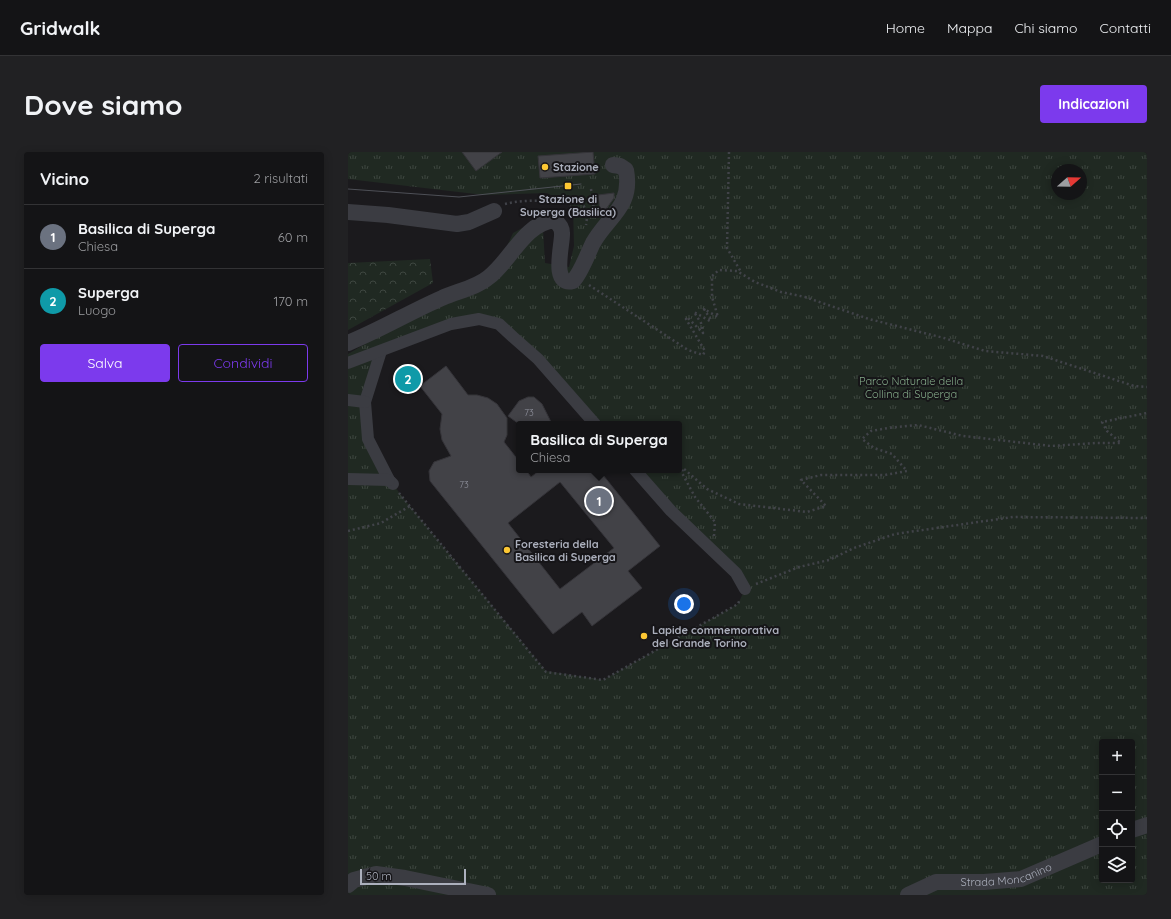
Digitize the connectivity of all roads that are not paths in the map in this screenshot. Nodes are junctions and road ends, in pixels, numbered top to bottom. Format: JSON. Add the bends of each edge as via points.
{"nodes":[{"id":1,"x":613,"y":165,"type":"dead end"},
{"id":2,"x":494,"y":211,"type":"road end"},
{"id":3,"x":348,"y":212,"type":"edge"},
{"id":4,"x":348,"y":343,"type":"edge"},
{"id":5,"x":382,"y":351,"type":"junction"},
{"id":6,"x":348,"y":363,"type":"edge"},
{"id":7,"x":348,"y":400,"type":"edge"},
{"id":8,"x":365,"y":402,"type":"junction"},
{"id":9,"x":592,"y":421,"type":"edge"},
{"id":10,"x":638,"y":473,"type":"edge"},
{"id":11,"x":348,"y":479,"type":"edge"},
{"id":12,"x":745,"y":588,"type":"road end"},
{"id":13,"x":1147,"y":825,"type":"edge"},
{"id":14,"x":1135,"y":829,"type":"edge"},
{"id":15,"x":1099,"y":845,"type":"edge"},
{"id":16,"x":348,"y":885,"type":"edge"},
{"id":17,"x":488,"y":895,"type":"edge"},
{"id":18,"x":908,"y":895,"type":"edge"}],
"edges":[{"from":1,"to":4,"type":"street","via":[[626,170],[628,181],[620,208],[600,232],[576,278],[570,282],[562,277],[559,270],[562,232],[560,225],[554,220],[547,221],[536,227],[520,242],[488,278]]},
{"from":2,"to":3,"type":"street","via":[[469,222],[457,224]]},
{"from":5,"to":6,"type":"street"},
{"from":5,"to":8,"type":"street"},
{"from":5,"to":9,"type":"street","via":[[451,324],[479,319],[499,324],[538,359]]},
{"from":7,"to":8,"type":"street"},
{"from":8,"to":11,"type":"street","via":[[368,439],[391,482]]},
{"from":10,"to":12,"type":"street","via":[[671,511],[736,572]]},
{"from":13,"to":14,"type":"street"},
{"from":15,"to":18,"type":"street","name":"Strada Moncanino","via":[[1021,879],[936,882]]},
{"from":16,"to":17,"type":"street","via":[[354,880],[376,874]]}]}
